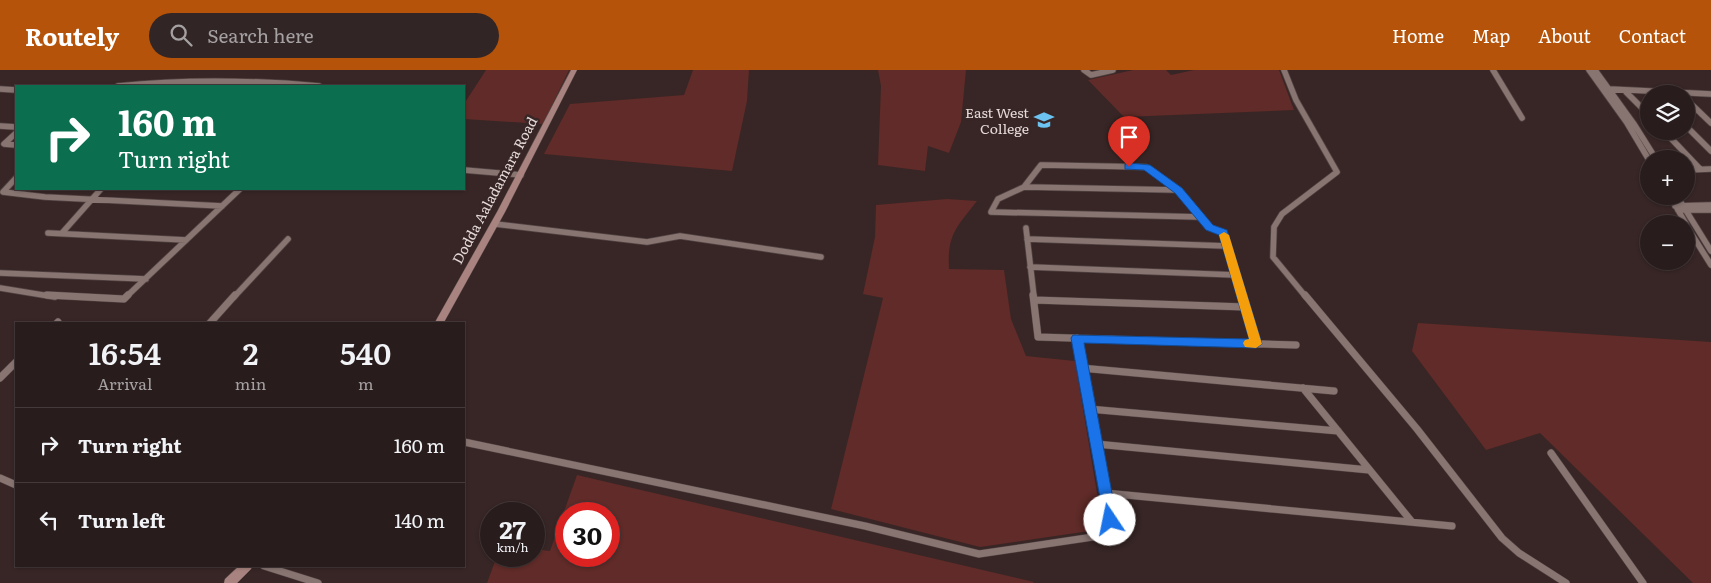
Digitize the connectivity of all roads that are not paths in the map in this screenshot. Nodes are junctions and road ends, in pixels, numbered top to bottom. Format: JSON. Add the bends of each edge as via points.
{"nodes":[{"id":1,"x":574,"y":70,"type":"edge"},
{"id":2,"x":1084,"y":70,"type":"edge"},
{"id":3,"x":1113,"y":70,"type":"edge"},
{"id":4,"x":1284,"y":70,"type":"edge"},
{"id":5,"x":1493,"y":70,"type":"edge"},
{"id":6,"x":1589,"y":70,"type":"edge"},
{"id":7,"x":1595,"y":70,"type":"edge"},
{"id":8,"x":126,"y":85,"type":"edge"},
{"id":9,"x":307,"y":85,"type":"edge"},
{"id":10,"x":0,"y":89,"type":"edge"},
{"id":11,"x":1609,"y":89,"type":"junction"},
{"id":12,"x":15,"y":90,"type":"edge"},
{"id":13,"x":1624,"y":90,"type":"junction"},
{"id":14,"x":1640,"y":91,"type":"edge"},
{"id":15,"x":1695,"y":94,"type":"edge"},
{"id":16,"x":1710,"y":95,"type":"edge"},
{"id":17,"x":1640,"y":106,"type":"edge"},
{"id":18,"x":1695,"y":108,"type":"edge"},
{"id":19,"x":1522,"y":118,"type":"dead end"},
{"id":20,"x":1711,"y":123,"type":"edge"},
{"id":21,"x":0,"y":126,"type":"edge"},
{"id":22,"x":15,"y":127,"type":"edge"},
{"id":23,"x":15,"y":134,"type":"edge"},
{"id":24,"x":1695,"y":135,"type":"edge"},
{"id":25,"x":1672,"y":140,"type":"edge"},
{"id":26,"x":15,"y":145,"type":"edge"},
{"id":27,"x":1643,"y":150,"type":"edge"},
{"id":28,"x":1650,"y":150,"type":"edge"},
{"id":29,"x":1711,"y":151,"type":"edge"},
{"id":30,"x":1711,"y":169,"type":"edge"},
{"id":31,"x":465,"y":170,"type":"edge"},
{"id":32,"x":1695,"y":170,"type":"edge"},
{"id":33,"x":1700,"y":170,"type":"junction"},
{"id":34,"x":521,"y":174,"type":"junction"},
{"id":35,"x":15,"y":179,"type":"edge"},
{"id":36,"x":1024,"y":187,"type":"junction"},
{"id":37,"x":100,"y":190,"type":"edge"},
{"id":38,"x":239,"y":190,"type":"edge"},
{"id":39,"x":1178,"y":190,"type":"junction"},
{"id":40,"x":92,"y":199,"type":"junction"},
{"id":41,"x":1674,"y":205,"type":"edge"},
{"id":42,"x":1682,"y":205,"type":"edge"},
{"id":43,"x":1711,"y":205,"type":"edge"},
{"id":44,"x":222,"y":206,"type":"junction"},
{"id":45,"x":1676,"y":208,"type":"junction"},
{"id":46,"x":1684,"y":208,"type":"junction"},
{"id":47,"x":1711,"y":210,"type":"edge"},
{"id":48,"x":1680,"y":215,"type":"edge"},
{"id":49,"x":1201,"y":217,"type":"junction"},
{"id":50,"x":495,"y":224,"type":"junction"},
{"id":51,"x":1026,"y":228,"type":"dead end"},
{"id":52,"x":48,"y":233,"type":"dead end"},
{"id":53,"x":62,"y":233,"type":"junction"},
{"id":54,"x":288,"y":239,"type":"dead end"},
{"id":55,"x":1027,"y":239,"type":"junction"},
{"id":56,"x":1695,"y":239,"type":"edge"},
{"id":57,"x":186,"y":240,"type":"junction"},
{"id":58,"x":1227,"y":246,"type":"junction"},
{"id":59,"x":1711,"y":251,"type":"edge"},
{"id":60,"x":821,"y":257,"type":"dead end"},
{"id":61,"x":1711,"y":265,"type":"edge"},
{"id":62,"x":1030,"y":267,"type":"junction"},
{"id":63,"x":0,"y":273,"type":"edge"},
{"id":64,"x":1236,"y":275,"type":"junction"},
{"id":65,"x":146,"y":279,"type":"junction"},
{"id":66,"x":0,"y":288,"type":"edge"},
{"id":67,"x":1034,"y":300,"type":"junction"},
{"id":68,"x":1245,"y":307,"type":"junction"},
{"id":69,"x":211,"y":322,"type":"edge"},
{"id":70,"x":439,"y":322,"type":"edge"},
{"id":71,"x":1077,"y":338,"type":"junction"},
{"id":72,"x":1256,"y":344,"type":"junction"},
{"id":73,"x":1296,"y":345,"type":"dead end"},
{"id":74,"x":15,"y":363,"type":"edge"},
{"id":75,"x":1081,"y":368,"type":"junction"},
{"id":76,"x":0,"y":378,"type":"edge"},
{"id":77,"x":1303,"y":388,"type":"junction"},
{"id":78,"x":1334,"y":391,"type":"dead end"},
{"id":79,"x":1089,"y":409,"type":"junction"},
{"id":80,"x":1338,"y":431,"type":"junction"},
{"id":81,"x":465,"y":442,"type":"edge"},
{"id":82,"x":1096,"y":444,"type":"junction"},
{"id":83,"x":1551,"y":453,"type":"dead end"},
{"id":84,"x":1370,"y":470,"type":"junction"},
{"id":85,"x":0,"y":478,"type":"edge"},
{"id":86,"x":15,"y":485,"type":"edge"},
{"id":87,"x":1105,"y":493,"type":"junction"},
{"id":88,"x":1412,"y":522,"type":"junction"},
{"id":89,"x":1452,"y":526,"type":"dead end"},
{"id":90,"x":246,"y":567,"type":"edge"},
{"id":91,"x":267,"y":567,"type":"edge"},
{"id":92,"x":229,"y":583,"type":"edge"},
{"id":93,"x":318,"y":583,"type":"edge"},
{"id":94,"x":1566,"y":583,"type":"edge"},
{"id":95,"x":1643,"y":583,"type":"edge"}],
"edges":[{"from":1,"to":34,"type":"main road","name":"Dodda Aaladamara Road"},
{"from":2,"to":3,"type":"street","via":[[1091,75]]},
{"from":4,"to":94,"type":"street","via":[[1296,100],[1337,172],[1282,214],[1274,227],[1273,257],[1502,538]]},
{"from":5,"to":19,"type":"street"},
{"from":6,"to":27,"type":"street"},
{"from":7,"to":11,"type":"street"},
{"from":8,"to":9,"type":"street","via":[[165,80],[235,79]]},
{"from":10,"to":12,"type":"street"},
{"from":11,"to":13,"type":"street"},
{"from":11,"to":28,"type":"street"},
{"from":13,"to":14,"type":"street"},
{"from":13,"to":17,"type":"street"},
{"from":15,"to":16,"type":"street"},
{"from":18,"to":20,"type":"street"},
{"from":21,"to":22,"type":"street"},
{"from":23,"to":26,"type":"street","via":[[4,144]]},
{"from":24,"to":29,"type":"street"},
{"from":25,"to":33,"type":"street"},
{"from":30,"to":33,"type":"street"},
{"from":31,"to":34,"type":"street"},
{"from":32,"to":33,"type":"street"},
{"from":34,"to":50,"type":"main road","name":"Dodda Aaladamara Road"},
{"from":35,"to":40,"type":"street","via":[[3,192]]},
{"from":36,"to":39,"type":"street"},
{"from":36,"to":39,"type":"street","via":[[1041,165],[1146,167]]},
{"from":36,"to":49,"type":"street","via":[[998,199],[991,212]]},
{"from":37,"to":40,"type":"street"},
{"from":38,"to":44,"type":"street"},
{"from":39,"to":49,"type":"street"},
{"from":40,"to":44,"type":"street"},
{"from":40,"to":53,"type":"street"},
{"from":41,"to":45,"type":"street"},
{"from":42,"to":46,"type":"street"},
{"from":43,"to":46,"type":"street"},
{"from":44,"to":57,"type":"street"},
{"from":45,"to":46,"type":"street"},
{"from":45,"to":48,"type":"street"},
{"from":46,"to":47,"type":"street"},
{"from":46,"to":59,"type":"street"},
{"from":49,"to":58,"type":"street","via":[[1209,227],[1223,233]]},
{"from":50,"to":60,"type":"street","via":[[647,242],[680,236]]},
{"from":50,"to":70,"type":"main road","name":"Dodda Aaladamara Road"},
{"from":51,"to":55,"type":"street"},
{"from":52,"to":53,"type":"street"},
{"from":53,"to":57,"type":"street"},
{"from":54,"to":69,"type":"street"},
{"from":55,"to":58,"type":"street"},
{"from":55,"to":62,"type":"street"},
{"from":56,"to":61,"type":"street"},
{"from":57,"to":65,"type":"street"},
{"from":58,"to":64,"type":"street"},
{"from":62,"to":64,"type":"street"},
{"from":62,"to":67,"type":"street"},
{"from":63,"to":65,"type":"street"},
{"from":64,"to":68,"type":"street"},
{"from":65,"to":66,"type":"street","via":[[124,299],[57,297]]},
{"from":67,"to":68,"type":"street"},
{"from":67,"to":71,"type":"street","via":[[1038,337]]},
{"from":68,"to":72,"type":"street"},
{"from":71,"to":72,"type":"street"},
{"from":71,"to":75,"type":"street"},
{"from":72,"to":73,"type":"street"},
{"from":74,"to":76,"type":"street"},
{"from":75,"to":77,"type":"street"},
{"from":75,"to":79,"type":"street"},
{"from":77,"to":78,"type":"street"},
{"from":77,"to":80,"type":"street"},
{"from":79,"to":80,"type":"street"},
{"from":79,"to":82,"type":"street"},
{"from":80,"to":84,"type":"street"},
{"from":81,"to":87,"type":"street","via":[[865,526],[979,554],[1113,534]]},
{"from":82,"to":84,"type":"street"},
{"from":82,"to":87,"type":"street"},
{"from":83,"to":95,"type":"street"},
{"from":84,"to":88,"type":"street"},
{"from":85,"to":86,"type":"street"},
{"from":87,"to":88,"type":"street"},
{"from":88,"to":89,"type":"street"},
{"from":90,"to":92,"type":"main road"},
{"from":91,"to":93,"type":"street"}]}
